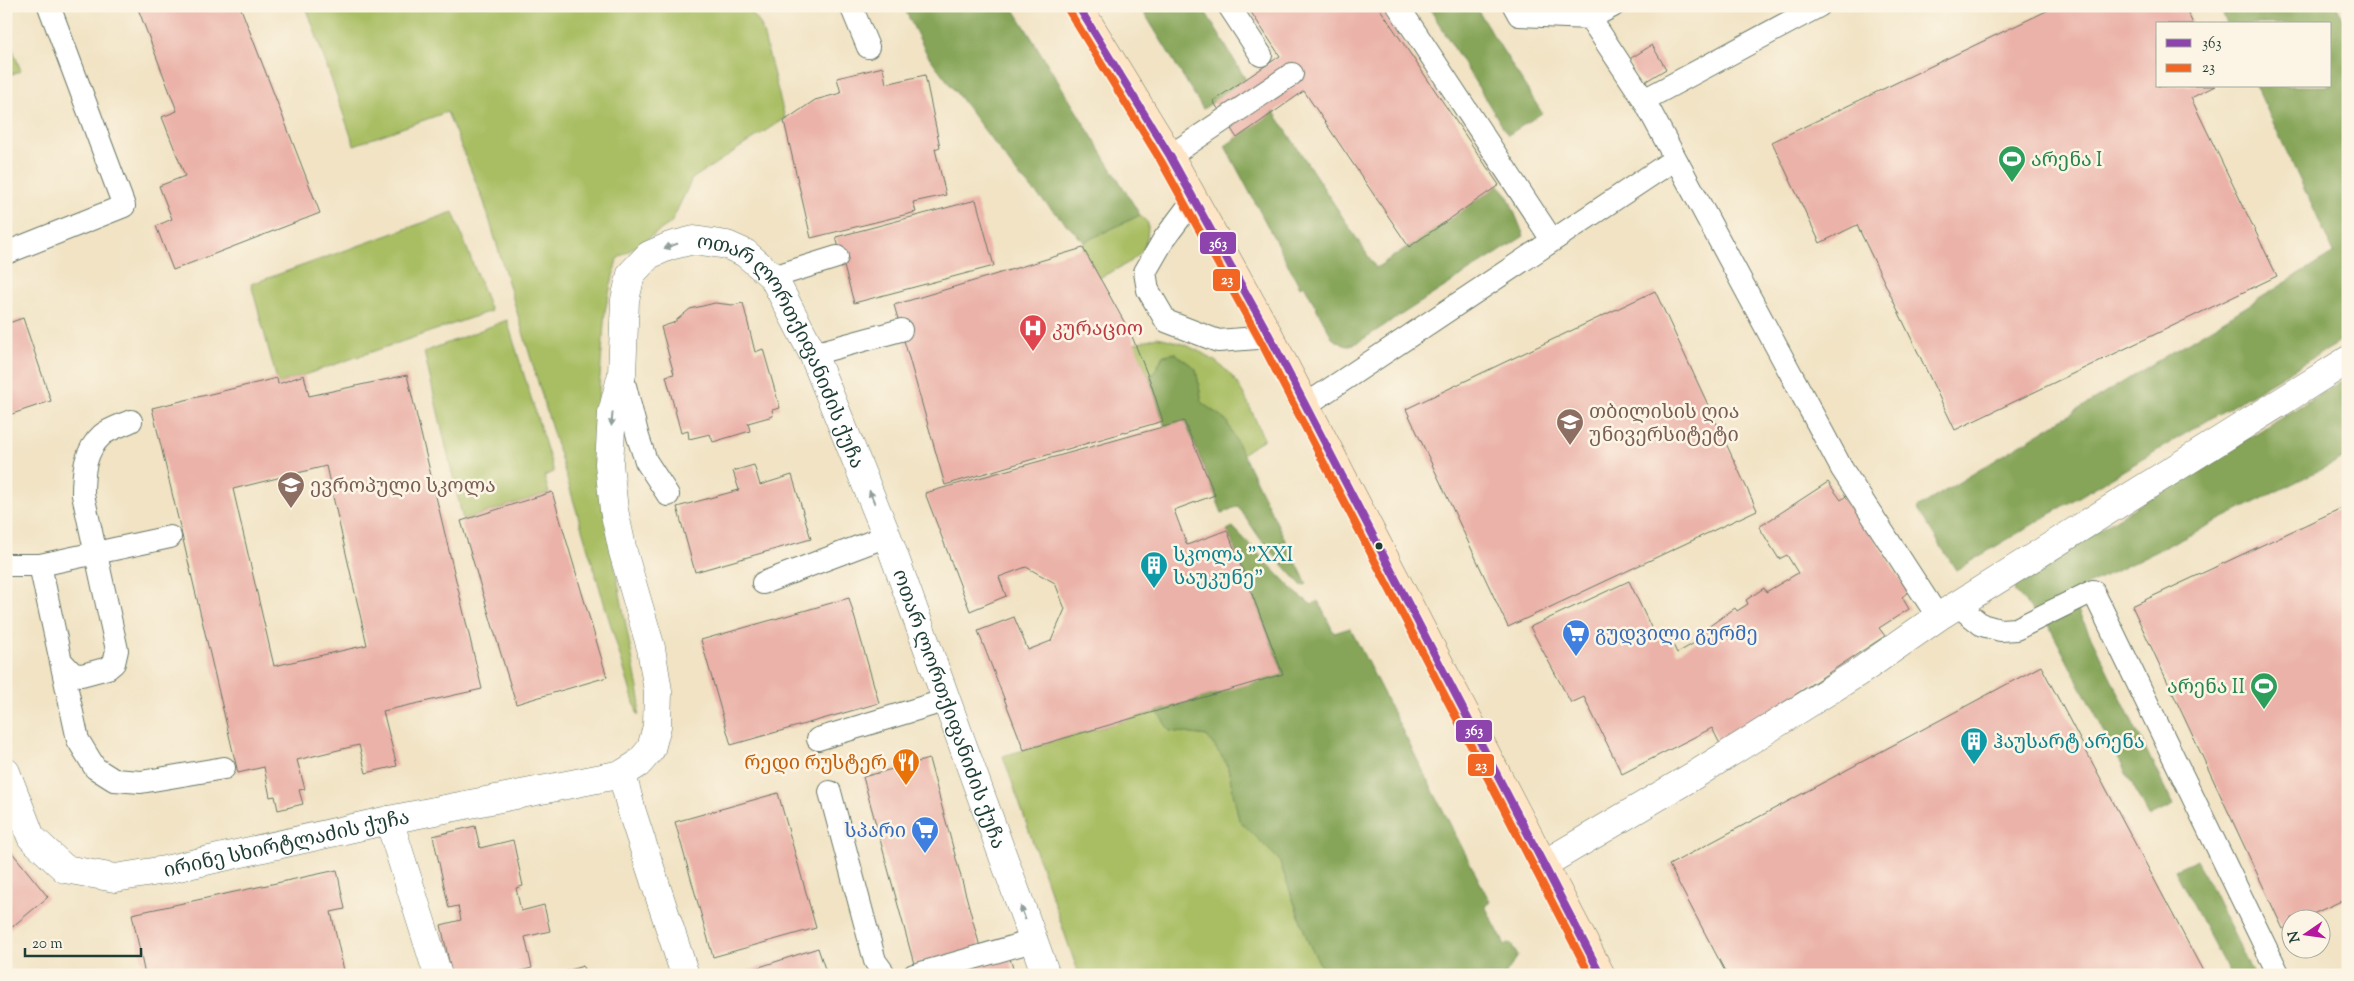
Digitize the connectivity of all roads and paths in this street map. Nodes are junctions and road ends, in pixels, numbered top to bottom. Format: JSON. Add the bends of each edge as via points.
{"nodes":[{"id":1,"x":49,"y":6,"type":"edge"},
{"id":2,"x":851,"y":6,"type":"edge"},
{"id":3,"x":1078,"y":6,"type":"edge"},
{"id":4,"x":1229,"y":6,"type":"edge"},
{"id":5,"x":1398,"y":6,"type":"edge"},
{"id":6,"x":1514,"y":6,"type":"edge"},
{"id":7,"x":1613,"y":6,"type":"edge"},
{"id":8,"x":1820,"y":6,"type":"edge"},
{"id":9,"x":1590,"y":18,"type":"junction"},
{"id":10,"x":868,"y":47,"type":"dead end"},
{"id":11,"x":1261,"y":55,"type":"dead end"},
{"id":12,"x":1292,"y":74,"type":"dead end"},
{"id":13,"x":1644,"y":100,"type":"junction"},
{"id":14,"x":1170,"y":156,"type":"junction"},
{"id":15,"x":1675,"y":159,"type":"junction"},
{"id":16,"x":1194,"y":199,"type":"junction"},
{"id":17,"x":1552,"y":240,"type":"junction"},
{"id":18,"x":6,"y":253,"type":"edge"},
{"id":19,"x":837,"y":257,"type":"dead end"},
{"id":20,"x":773,"y":276,"type":"junction"},
{"id":21,"x":901,"y":330,"type":"dead end"},
{"id":22,"x":1270,"y":337,"type":"junction"},
{"id":23,"x":813,"y":354,"type":"junction"},
{"id":24,"x":2348,"y":360,"type":"edge"},
{"id":25,"x":622,"y":374,"type":"junction"},
{"id":26,"x":1306,"y":405,"type":"junction"},
{"id":27,"x":131,"y":421,"type":"dead end"},
{"id":28,"x":668,"y":494,"type":"dead end"},
{"id":29,"x":170,"y":536,"type":"dead end"},
{"id":30,"x":887,"y":536,"type":"junction"},
{"id":31,"x":96,"y":553,"type":"junction"},
{"id":32,"x":6,"y":565,"type":"edge"},
{"id":33,"x":40,"y":565,"type":"junction"},
{"id":34,"x":763,"y":583,"type":"dead end"},
{"id":35,"x":1961,"y":603,"type":"junction"},
{"id":36,"x":1938,"y":617,"type":"junction"},
{"id":37,"x":61,"y":661,"type":"junction"},
{"id":38,"x":947,"y":700,"type":"junction"},
{"id":39,"x":818,"y":739,"type":"dead end"},
{"id":40,"x":224,"y":768,"type":"dead end"},
{"id":41,"x":6,"y":772,"type":"edge"},
{"id":42,"x":622,"y":774,"type":"junction"},
{"id":43,"x":830,"y":792,"type":"dead end"},
{"id":44,"x":389,"y":820,"type":"junction"},
{"id":45,"x":1544,"y":864,"type":"junction"},
{"id":46,"x":1032,"y":941,"type":"junction"},
{"id":47,"x":438,"y":975,"type":"edge"},
{"id":48,"x":685,"y":975,"type":"edge"},
{"id":49,"x":885,"y":975,"type":"edge"},
{"id":50,"x":914,"y":975,"type":"edge"},
{"id":51,"x":1046,"y":975,"type":"edge"},
{"id":52,"x":1601,"y":975,"type":"edge"},
{"id":53,"x":2278,"y":975,"type":"edge"}],
"edges":[{"from":1,"to":18,"type":"lane","via":[[124,206]]},
{"from":2,"to":10,"type":"lane"},
{"from":3,"to":14,"type":"main road"},
{"from":4,"to":11,"type":"lane"},
{"from":5,"to":17,"type":"lane"},
{"from":6,"to":9,"type":"lane","via":[[1519,15]]},
{"from":7,"to":9,"type":"lane"},
{"from":8,"to":13,"type":"lane"},
{"from":9,"to":13,"type":"lane"},
{"from":12,"to":14,"type":"lane"},
{"from":13,"to":15,"type":"lane"},
{"from":14,"to":16,"type":"main road"},
{"from":15,"to":17,"type":"lane"},
{"from":15,"to":36,"type":"lane","via":[[1842,469]]},
{"from":16,"to":22,"type":"main road"},
{"from":16,"to":22,"type":"lane","via":[[1145,272],[1148,290],[1156,307],[1166,321],[1218,341]]},
{"from":17,"to":26,"type":"lane"},
{"from":19,"to":20,"type":"lane"},
{"from":20,"to":23,"type":"street","name":"ოთარ ლორთქიფანიძის ქუჩა"},
{"from":20,"to":25,"type":"street","name":"ოთარ ლორთქიფანიძის ქუჩა","one_way":true,"via":[[745,253],[727,245],[694,240],[649,255],[631,274],[625,300]]},
{"from":21,"to":23,"type":"lane"},
{"from":22,"to":26,"type":"main road"},
{"from":30,"to":23,"type":"street","name":"ოთარ ლორთქიფანიძის ქუჩა","one_way":true},
{"from":24,"to":35,"type":"street"},
{"from":25,"to":28,"type":"lane","via":[[646,461]]},
{"from":25,"to":42,"type":"street","name":"ოთარ ლორთქიფანიძის ქუჩა","one_way":true,"via":[[612,413],[609,464],[614,510],[658,691],[657,726],[651,750]]},
{"from":26,"to":45,"type":"main road"},
{"from":27,"to":31,"type":"lane","via":[[102,434],[89,452],[83,471],[83,495]]},
{"from":29,"to":31,"type":"lane"},
{"from":30,"to":34,"type":"lane"},
{"from":30,"to":38,"type":"street","name":"ოთარ ლორთქიფანიძის ქუჩა"},
{"from":31,"to":33,"type":"lane"},
{"from":31,"to":37,"type":"lane","via":[[117,650],[114,663],[108,668],[82,675],[73,674]]},
{"from":32,"to":33,"type":"lane"},
{"from":33,"to":37,"type":"lane"},
{"from":35,"to":36,"type":"street"},
{"from":35,"to":53,"type":"lane","via":[[1967,613],[1982,625],[2000,630],[2016,629],[2093,591]]},
{"from":36,"to":45,"type":"street","via":[[1862,670],[1693,776]]},
{"from":37,"to":40,"type":"lane","via":[[78,740],[95,768],[114,780],[141,782]]},
{"from":38,"to":39,"type":"lane"},
{"from":46,"to":38,"type":"street","name":"ოთარ ლორთქიფანიძის ქუჩა","one_way":true},
{"from":41,"to":44,"type":"street","name":"ირინე სხირტლაძის ქუჩა","via":[[31,837],[65,869],[115,878],[165,870]]},
{"from":42,"to":44,"type":"street","name":"ირინე სხირტლაძის ქუჩა"},
{"from":42,"to":48,"type":"street"},
{"from":43,"to":49,"type":"lane","via":[[875,961]]},
{"from":44,"to":47,"type":"street"},
{"from":45,"to":52,"type":"main road"},
{"from":46,"to":50,"type":"lane"},
{"from":46,"to":51,"type":"street","name":"ოთარ ლორთქიფანიძის ქუჩა"}]}
